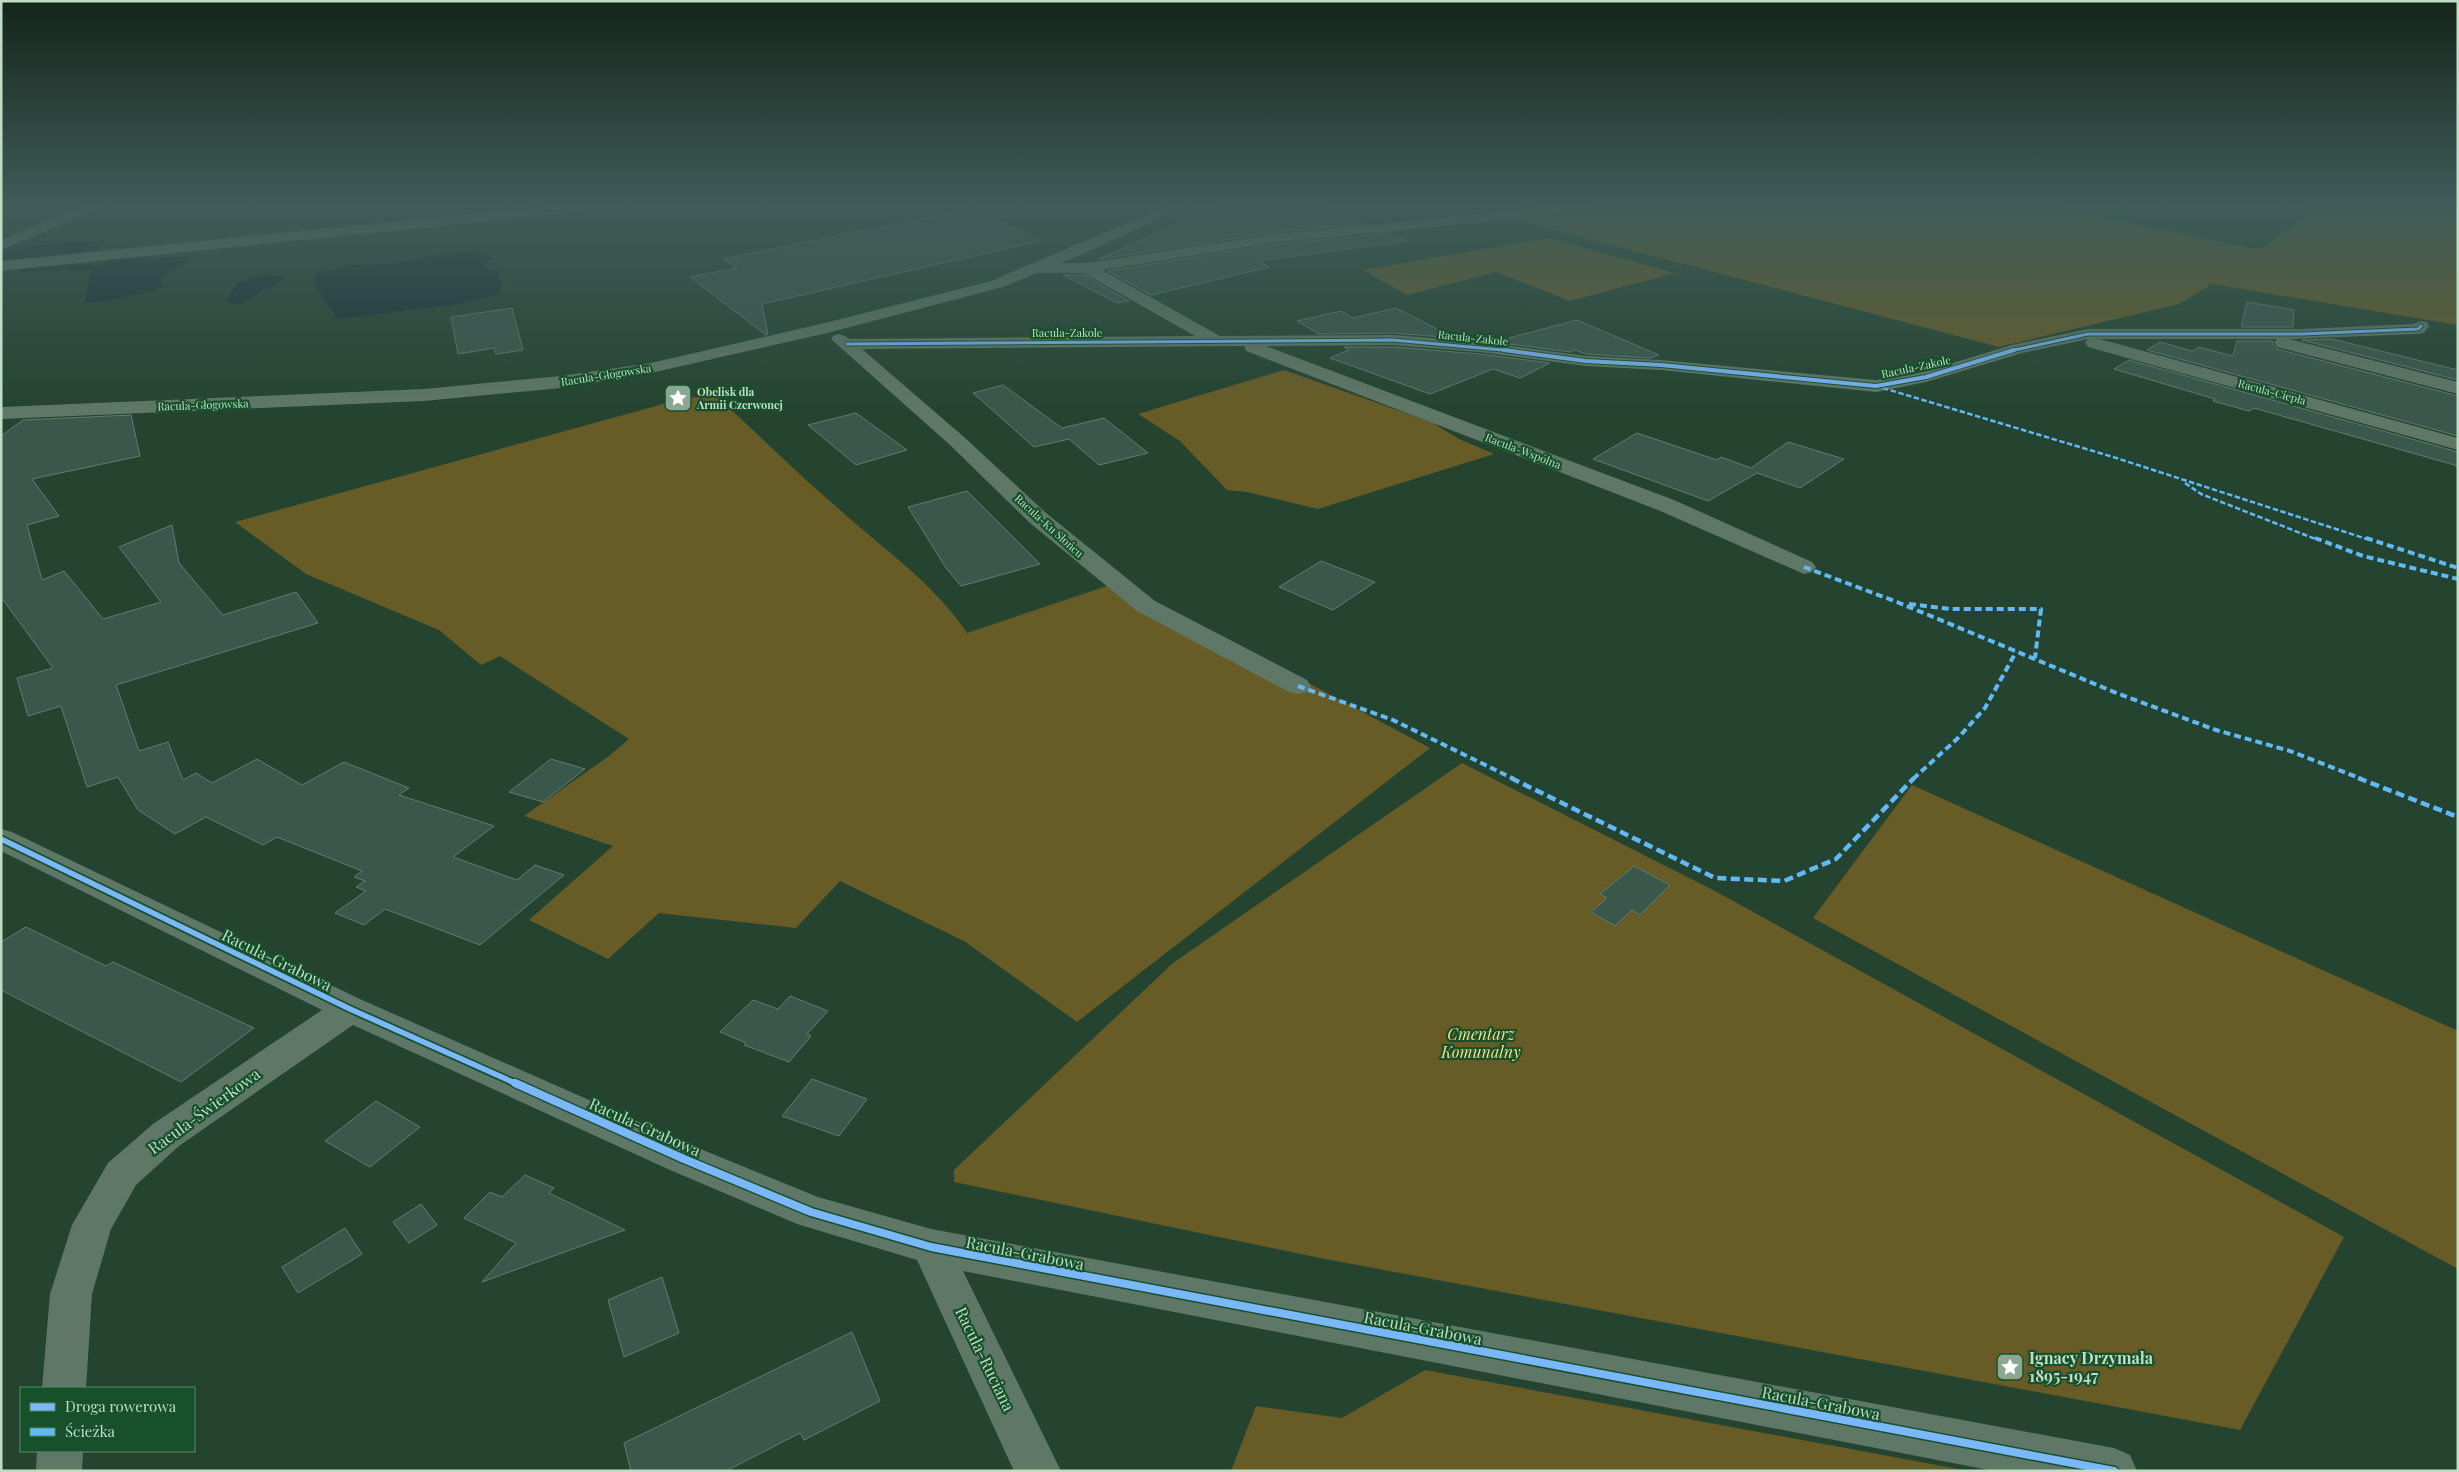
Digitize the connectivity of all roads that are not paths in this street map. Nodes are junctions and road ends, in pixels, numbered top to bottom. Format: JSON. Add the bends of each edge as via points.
{"nodes":[{"id":1,"x":1028,"y":272,"type":"edge"},
{"id":2,"x":1094,"y":272,"type":"edge"},
{"id":3,"x":2421,"y":326,"type":"dead end"},
{"id":4,"x":827,"y":328,"type":"junction"},
{"id":5,"x":2250,"y":334,"type":"junction"},
{"id":6,"x":2083,"y":338,"type":"junction"},
{"id":7,"x":1218,"y":342,"type":"junction"},
{"id":8,"x":1239,"y":342,"type":"junction"},
{"id":9,"x":847,"y":344,"type":"junction"},
{"id":10,"x":2458,"y":388,"type":"edge"},
{"id":11,"x":1,"y":413,"type":"edge"},
{"id":12,"x":2458,"y":444,"type":"edge"},
{"id":13,"x":1804,"y":567,"type":"dead end"},
{"id":14,"x":1298,"y":686,"type":"dead end"},
{"id":15,"x":1,"y":839,"type":"edge"},
{"id":16,"x":350,"y":1009,"type":"junction"},
{"id":17,"x":931,"y":1248,"type":"junction"},
{"id":18,"x":64,"y":1387,"type":"edge"},
{"id":19,"x":60,"y":1452,"type":"edge"},
{"id":20,"x":59,"y":1471,"type":"edge"},
{"id":21,"x":1038,"y":1471,"type":"edge"},
{"id":22,"x":2114,"y":1471,"type":"edge"}],
"edges":[{"from":1,"to":4,"type":"street","name":"Racula-Głogowska","via":[[979,289]]},
{"from":2,"to":7,"type":"street","name":"Racula-Zakole"},
{"from":3,"to":5,"type":"street","via":[[2418,329]]},
{"from":4,"to":9,"type":"street","name":"Racula-Ku Słońcu"},
{"from":4,"to":11,"type":"street","name":"Racula-Głogowska","via":[[651,368],[516,388],[352,399]]},
{"from":5,"to":6,"type":"street","name":"Racula-Zakole"},
{"from":5,"to":10,"type":"street"},
{"from":6,"to":8,"type":"street","name":"Racula-Zakole","via":[[2018,348],[1926,378],[1876,386],[1586,361],[1402,341]]},
{"from":6,"to":12,"type":"street","name":"Racula-Ciepła"},
{"from":7,"to":8,"type":"street","name":"Racula-Zakole"},
{"from":7,"to":9,"type":"street","name":"Racula-Zakole"},
{"from":8,"to":13,"type":"street","name":"Racula-Wspólna","via":[[1666,505]]},
{"from":9,"to":14,"type":"street","name":"Racula-Ku Słońcu","via":[[1038,518],[1146,606]]},
{"from":15,"to":16,"type":"street","name":"Racula-Grabowa"},
{"from":16,"to":17,"type":"street","name":"Racula-Grabowa","via":[[684,1159],[811,1212]]},
{"from":16,"to":18,"type":"street","name":"Racula-Świerkowa","via":[[166,1134],[122,1174],[92,1225],[71,1294]]},
{"from":17,"to":21,"type":"street","name":"Racula-Ruciana"},
{"from":17,"to":22,"type":"street","name":"Racula-Grabowa"},
{"from":19,"to":20,"type":"street"}]}
